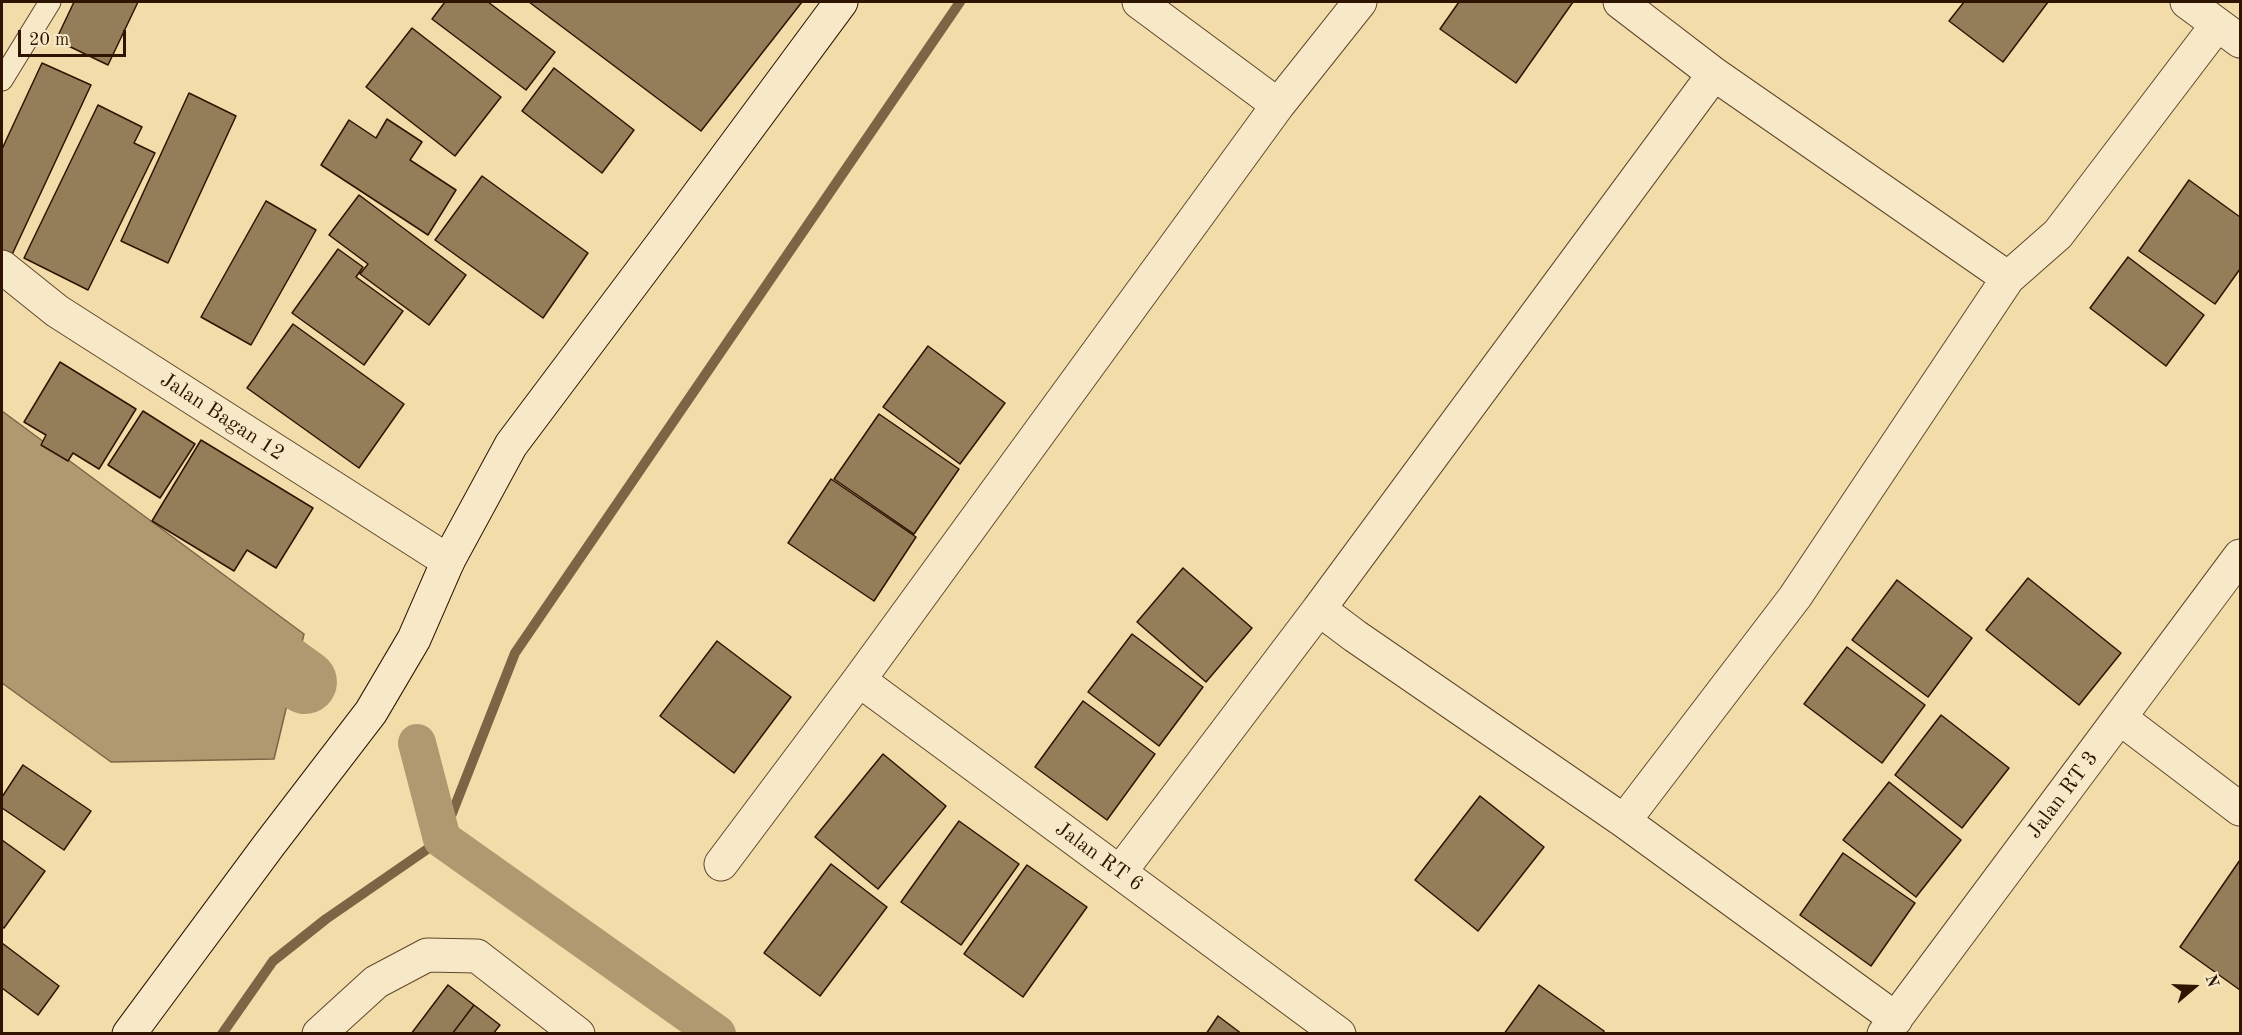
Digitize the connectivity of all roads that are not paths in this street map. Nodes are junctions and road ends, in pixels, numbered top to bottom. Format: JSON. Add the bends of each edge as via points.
{"nodes":[{"id":1,"x":50,"y":2,"type":"edge"},
{"id":2,"x":841,"y":2,"type":"edge"},
{"id":3,"x":1139,"y":2,"type":"edge"},
{"id":4,"x":1360,"y":2,"type":"edge"},
{"id":5,"x":1620,"y":2,"type":"edge"},
{"id":6,"x":2187,"y":2,"type":"edge"},
{"id":7,"x":2229,"y":33,"type":"edge"},
{"id":8,"x":1714,"y":74,"type":"junction"},
{"id":9,"x":2,"y":80,"type":"edge"},
{"id":10,"x":1278,"y":105,"type":"junction"},
{"id":11,"x":2,"y":267,"type":"edge"},
{"id":12,"x":2008,"y":278,"type":"junction"},
{"id":13,"x":2241,"y":556,"type":"edge"},
{"id":14,"x":448,"y":561,"type":"junction"},
{"id":15,"x":1319,"y":609,"type":"junction"},
{"id":16,"x":859,"y":680,"type":"junction"},
{"id":17,"x":2120,"y":718,"type":"junction"},
{"id":18,"x":2241,"y":809,"type":"edge"},
{"id":19,"x":1624,"y":821,"type":"junction"},
{"id":20,"x":721,"y":864,"type":"dead end"},
{"id":21,"x":1120,"y":872,"type":"junction"},
{"id":22,"x":1890,"y":1026,"type":"edge"},
{"id":23,"x":129,"y":1034,"type":"edge"},
{"id":24,"x":319,"y":1034,"type":"edge"},
{"id":25,"x":578,"y":1034,"type":"edge"},
{"id":26,"x":1339,"y":1034,"type":"edge"}],
"edges":[{"from":1,"to":9,"type":"lane"},
{"from":2,"to":14,"type":"street","via":[[511,444]]},
{"from":3,"to":10,"type":"street"},
{"from":4,"to":10,"type":"street"},
{"from":5,"to":8,"type":"street"},
{"from":6,"to":7,"type":"street"},
{"from":7,"to":12,"type":"street","via":[[2058,234]]},
{"from":8,"to":12,"type":"street"},
{"from":8,"to":15,"type":"street"},
{"from":10,"to":16,"type":"street"},
{"from":11,"to":14,"type":"street","name":"Jalan Bagan 12","via":[[57,311]]},
{"from":12,"to":19,"type":"street","via":[[1795,597]]},
{"from":13,"to":17,"type":"street","name":"Jalan RT 3"},
{"from":14,"to":23,"type":"street","via":[[414,639],[371,712]]},
{"from":15,"to":19,"type":"street"},
{"from":15,"to":21,"type":"street"},
{"from":16,"to":20,"type":"street"},
{"from":16,"to":21,"type":"street","name":"Jalan RT 6"},
{"from":17,"to":18,"type":"street"},
{"from":17,"to":22,"type":"street","name":"Jalan RT 3"},
{"from":19,"to":22,"type":"street"},
{"from":21,"to":26,"type":"street","name":"Jalan RT 6"},
{"from":24,"to":25,"type":"street","via":[[376,982],[427,955],[477,956]]}]}
